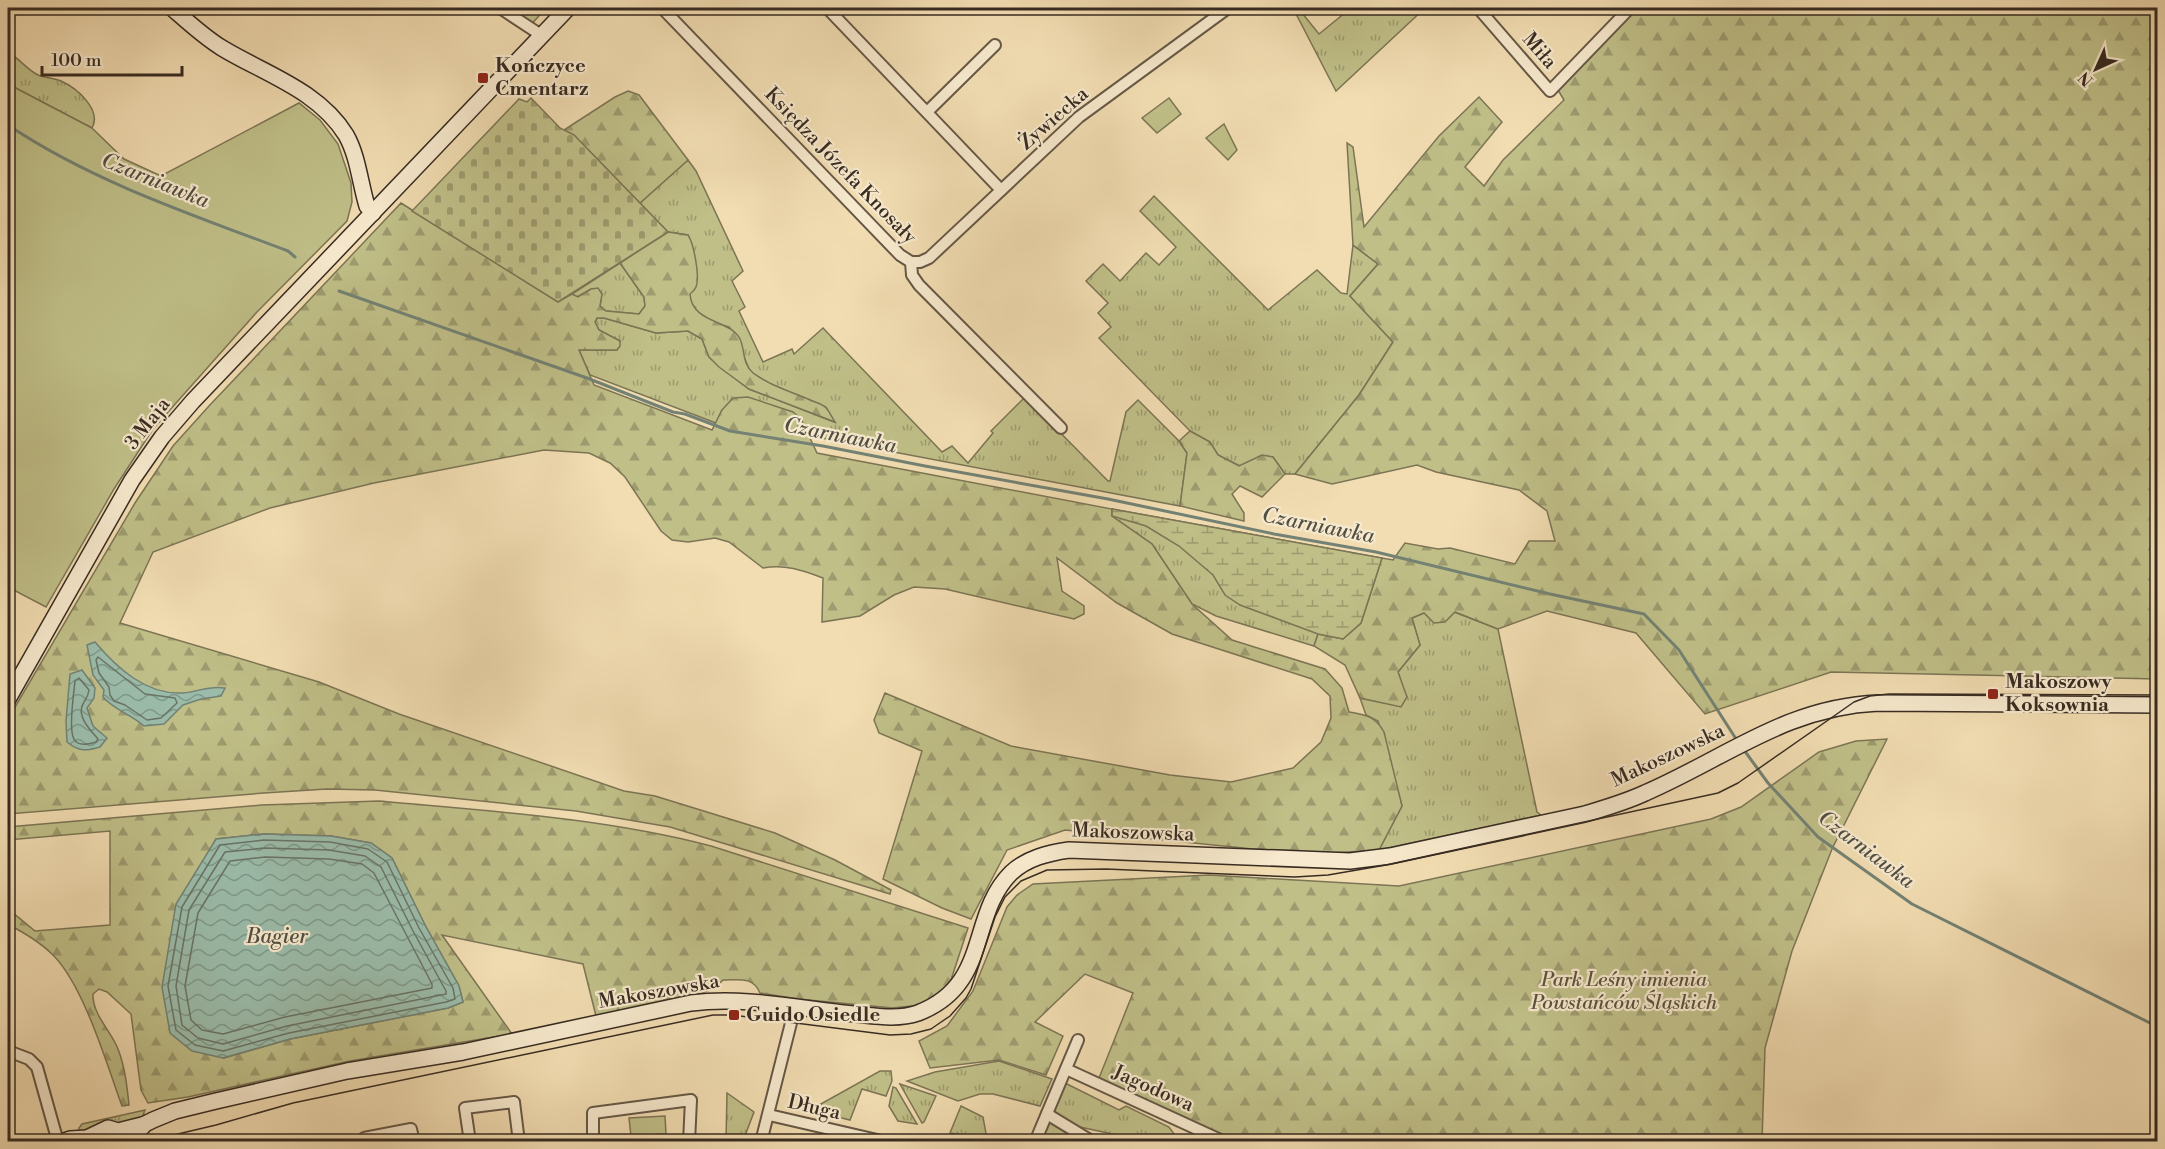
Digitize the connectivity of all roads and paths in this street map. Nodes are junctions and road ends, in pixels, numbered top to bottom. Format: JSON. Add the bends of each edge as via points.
{"nodes":[{"id":1,"x":172,"y":8,"type":"edge"},
{"id":2,"x":500,"y":8,"type":"edge"},
{"id":3,"x":568,"y":8,"type":"edge"},
{"id":4,"x":662,"y":8,"type":"edge"},
{"id":5,"x":827,"y":8,"type":"edge"},
{"id":6,"x":1228,"y":8,"type":"edge"},
{"id":7,"x":1478,"y":8,"type":"edge"},
{"id":8,"x":1630,"y":8,"type":"edge"},
{"id":9,"x":541,"y":35,"type":"junction"},
{"id":10,"x":995,"y":45,"type":"dead end"},
{"id":11,"x":927,"y":112,"type":"junction"},
{"id":12,"x":1001,"y":190,"type":"junction"},
{"id":13,"x":373,"y":213,"type":"junction"},
{"id":14,"x":910,"y":262,"type":"junction"},
{"id":15,"x":1061,"y":428,"type":"dead end"},
{"id":16,"x":8,"y":699,"type":"edge"},
{"id":17,"x":2157,"y":705,"type":"edge"},
{"id":18,"x":795,"y":1007,"type":"junction"},
{"id":19,"x":1078,"y":1040,"type":"dead end"},
{"id":20,"x":8,"y":1051,"type":"edge"},
{"id":21,"x":1066,"y":1069,"type":"junction"},
{"id":22,"x":1047,"y":1114,"type":"junction"},
{"id":23,"x":769,"y":1115,"type":"junction"},
{"id":24,"x":124,"y":1138,"type":"edge"},
{"id":25,"x":93,"y":1139,"type":"edge"},
{"id":26,"x":59,"y":1142,"type":"edge"},
{"id":27,"x":365,"y":1142,"type":"edge"},
{"id":28,"x":414,"y":1142,"type":"edge"},
{"id":29,"x":470,"y":1142,"type":"edge"},
{"id":30,"x":519,"y":1142,"type":"edge"},
{"id":31,"x":593,"y":1142,"type":"edge"},
{"id":32,"x":689,"y":1142,"type":"edge"},
{"id":33,"x":761,"y":1142,"type":"edge"},
{"id":34,"x":886,"y":1142,"type":"edge"},
{"id":35,"x":1035,"y":1142,"type":"edge"},
{"id":36,"x":1094,"y":1142,"type":"edge"},
{"id":37,"x":1225,"y":1142,"type":"edge"}],
"edges":[{"from":1,"to":13,"type":"main road","via":[[220,47],[296,88],[323,109],[351,145],[367,206]]},
{"from":2,"to":9,"type":"street"},
{"from":3,"to":9,"type":"main road","name":"3 Maja"},
{"from":4,"to":14,"type":"street","name":"Księdza Józefa Knosały"},
{"from":5,"to":11,"type":"street"},
{"from":6,"to":12,"type":"street","name":"Żywiecka","via":[[1079,117]]},
{"from":7,"to":8,"type":"street","name":"Miła","via":[[1550,91]]},
{"from":9,"to":13,"type":"main road","name":"3 Maja"},
{"from":10,"to":11,"type":"street"},
{"from":11,"to":12,"type":"street"},
{"from":12,"to":14,"type":"street","name":"Żywiecka","via":[[929,258]]},
{"from":13,"to":16,"type":"main road","name":"3 Maja","via":[[162,437],[124,494]]},
{"from":14,"to":15,"type":"street","name":"Księdza Józefa Knosały","via":[[919,285]]},
{"from":17,"to":18,"type":"main road","name":"Makoszowska","via":[[1862,704],[1816,712],[1781,725],[1645,794],[1613,805],[1371,859],[1326,861],[1069,850],[1039,856],[1011,873],[1001,886],[965,975],[948,996],[917,1013],[889,1017]]},
{"from":18,"to":23,"type":"street"},
{"from":18,"to":24,"type":"main road","name":"Makoszowska","via":[[729,1000],[692,1003],[259,1090],[175,1111]]},
{"from":19,"to":21,"type":"street"},
{"from":20,"to":26,"type":"street","via":[[29,1059],[37,1067]]},
{"from":21,"to":22,"type":"street"},
{"from":21,"to":37,"type":"street","name":"Jagodowa"},
{"from":22,"to":35,"type":"street"},
{"from":22,"to":36,"type":"street"},
{"from":23,"to":33,"type":"street"},
{"from":23,"to":34,"type":"street","name":"Długa"},
{"from":24,"to":25,"type":"main road","name":"Makoszowska","via":[[114,1129],[103,1129]]},
{"from":25,"to":26,"type":"main road","name":"Makoszowska"},
{"from":27,"to":28,"type":"street","via":[[364,1138],[411,1129]]},
{"from":29,"to":30,"type":"street","via":[[465,1108],[514,1102]]},
{"from":31,"to":32,"type":"street","via":[[593,1113],[691,1100]]}]}
